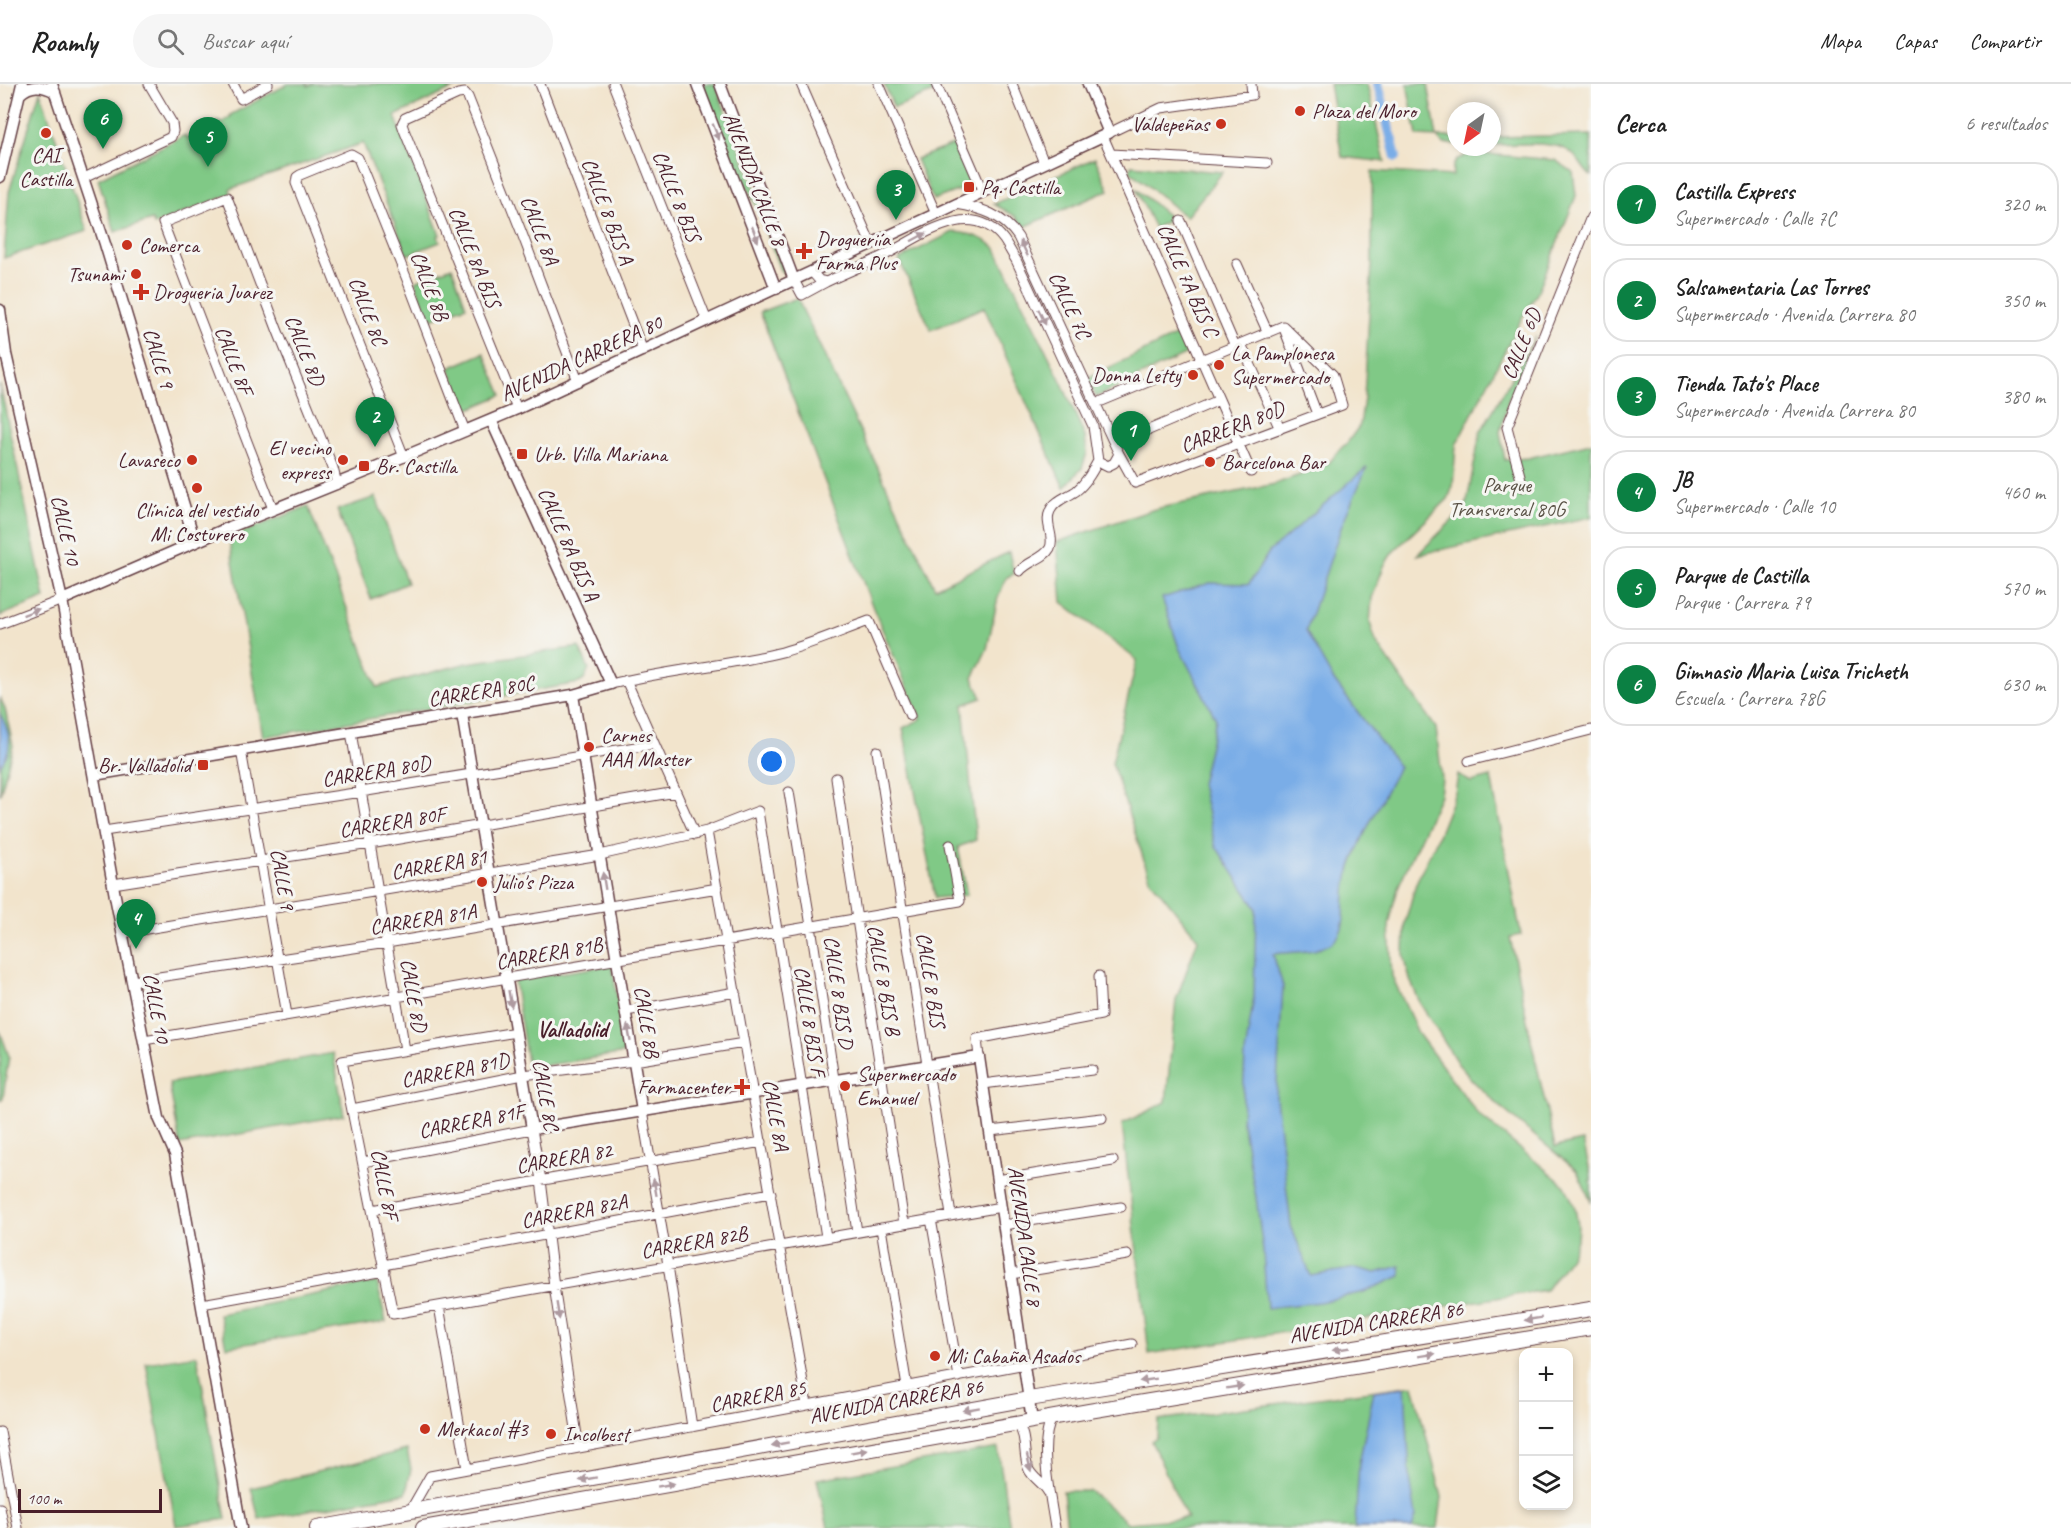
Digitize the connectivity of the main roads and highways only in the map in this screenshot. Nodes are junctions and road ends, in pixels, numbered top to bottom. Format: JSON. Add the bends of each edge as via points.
{"nodes":[{"id":1,"x":1591,"y":1309,"type":"edge"},
{"id":2,"x":1591,"y":1328,"type":"edge"},
{"id":3,"x":317,"y":1528,"type":"edge"},
{"id":4,"x":423,"y":1528,"type":"edge"}],
"edges":[{"from":1,"to":3,"type":"main road","name":"AVENIDA CARRERA 86","one_way":true,"via":[[1029,1399]]},
{"from":4,"to":2,"type":"main road","name":"AVENIDA CARRERA 86","one_way":true,"via":[[1053,1417]]}]}
